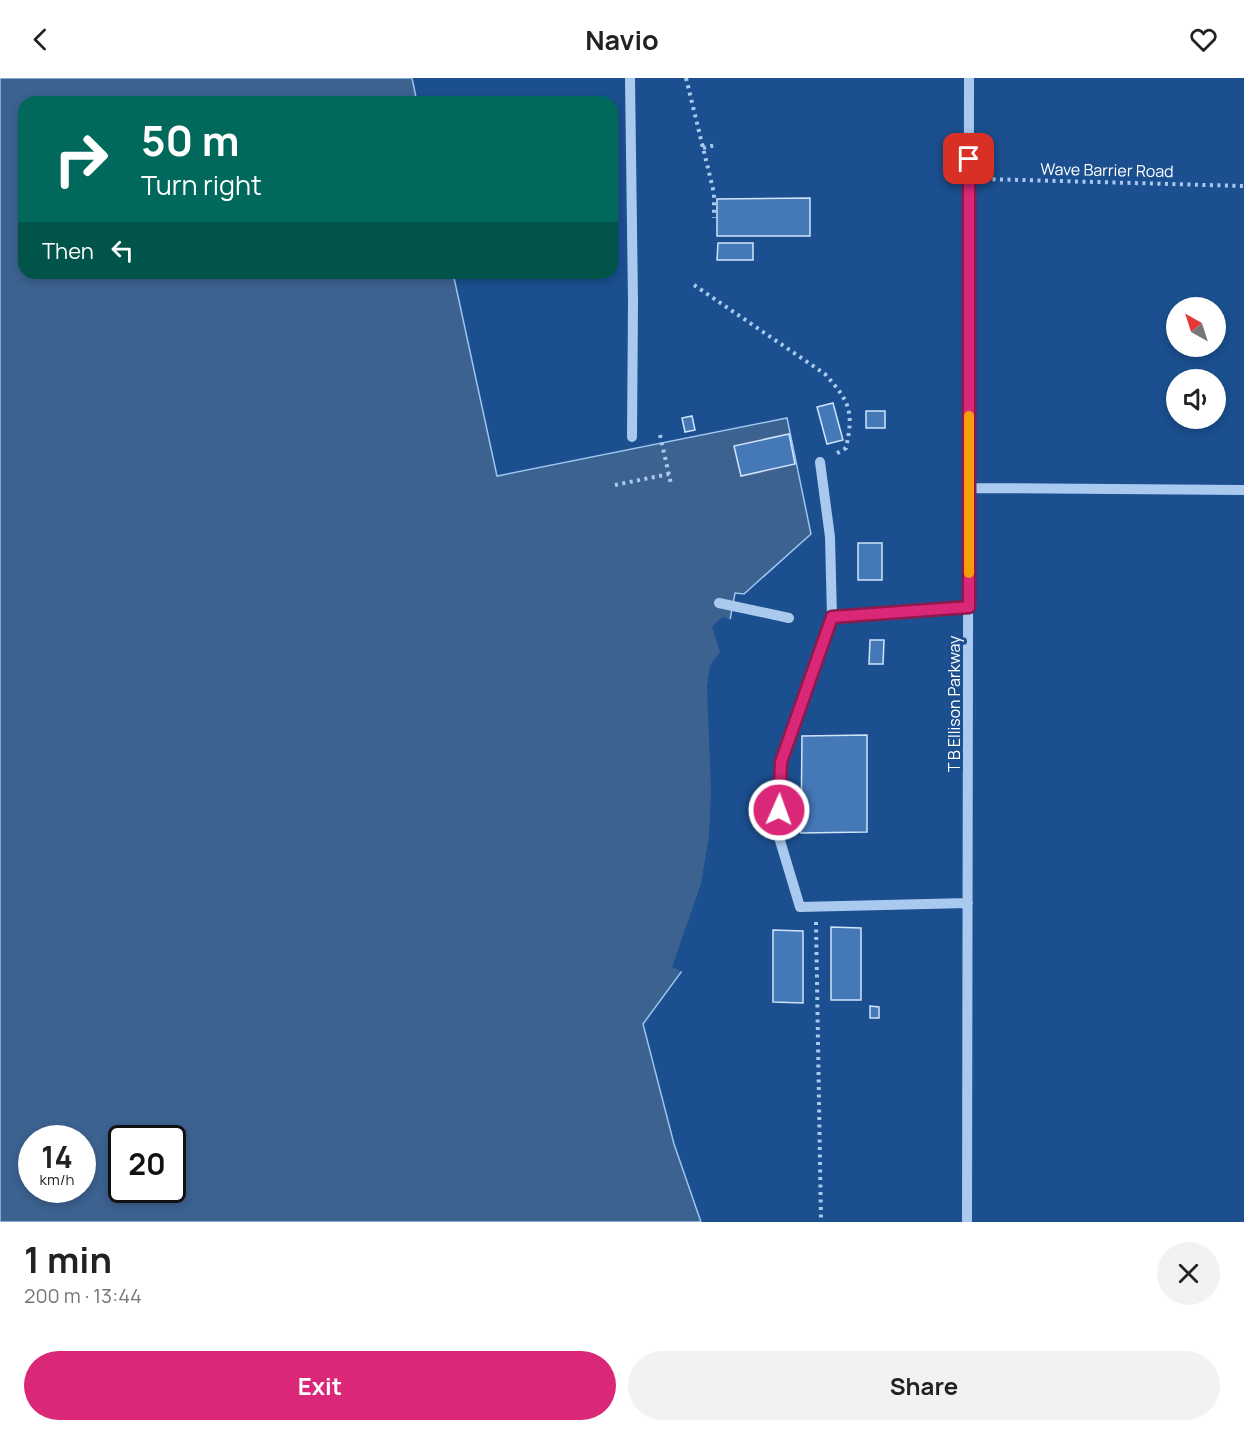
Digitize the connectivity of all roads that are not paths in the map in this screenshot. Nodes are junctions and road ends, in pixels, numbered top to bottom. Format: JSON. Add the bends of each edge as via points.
{"nodes":[{"id":1,"x":630,"y":78,"type":"edge"},
{"id":2,"x":969,"y":78,"type":"edge"},
{"id":3,"x":632,"y":438,"type":"dead end"},
{"id":4,"x":820,"y":462,"type":"road end"},
{"id":5,"x":969,"y":488,"type":"junction"},
{"id":6,"x":1244,"y":489,"type":"edge"},
{"id":7,"x":719,"y":603,"type":"dead end"},
{"id":8,"x":969,"y":607,"type":"junction"},
{"id":9,"x":832,"y":617,"type":"junction"},
{"id":10,"x":789,"y":618,"type":"dead end"},
{"id":11,"x":968,"y":903,"type":"junction"},
{"id":12,"x":967,"y":1222,"type":"edge"}],
"edges":[{"from":1,"to":3,"type":"street"},
{"from":2,"to":5,"type":"street","name":"T B Ellison Parkway"},
{"from":4,"to":9,"type":"street","via":[[830,537]]},
{"from":5,"to":6,"type":"street"},
{"from":5,"to":8,"type":"street","name":"T B Ellison Parkway"},
{"from":7,"to":10,"type":"street"},
{"from":8,"to":9,"type":"street"},
{"from":8,"to":11,"type":"street","name":"T B Ellison Parkway"},
{"from":9,"to":11,"type":"street","via":[[781,762],[778,834],[800,907]]},
{"from":11,"to":12,"type":"street","name":"T B Ellison Parkway"}]}
